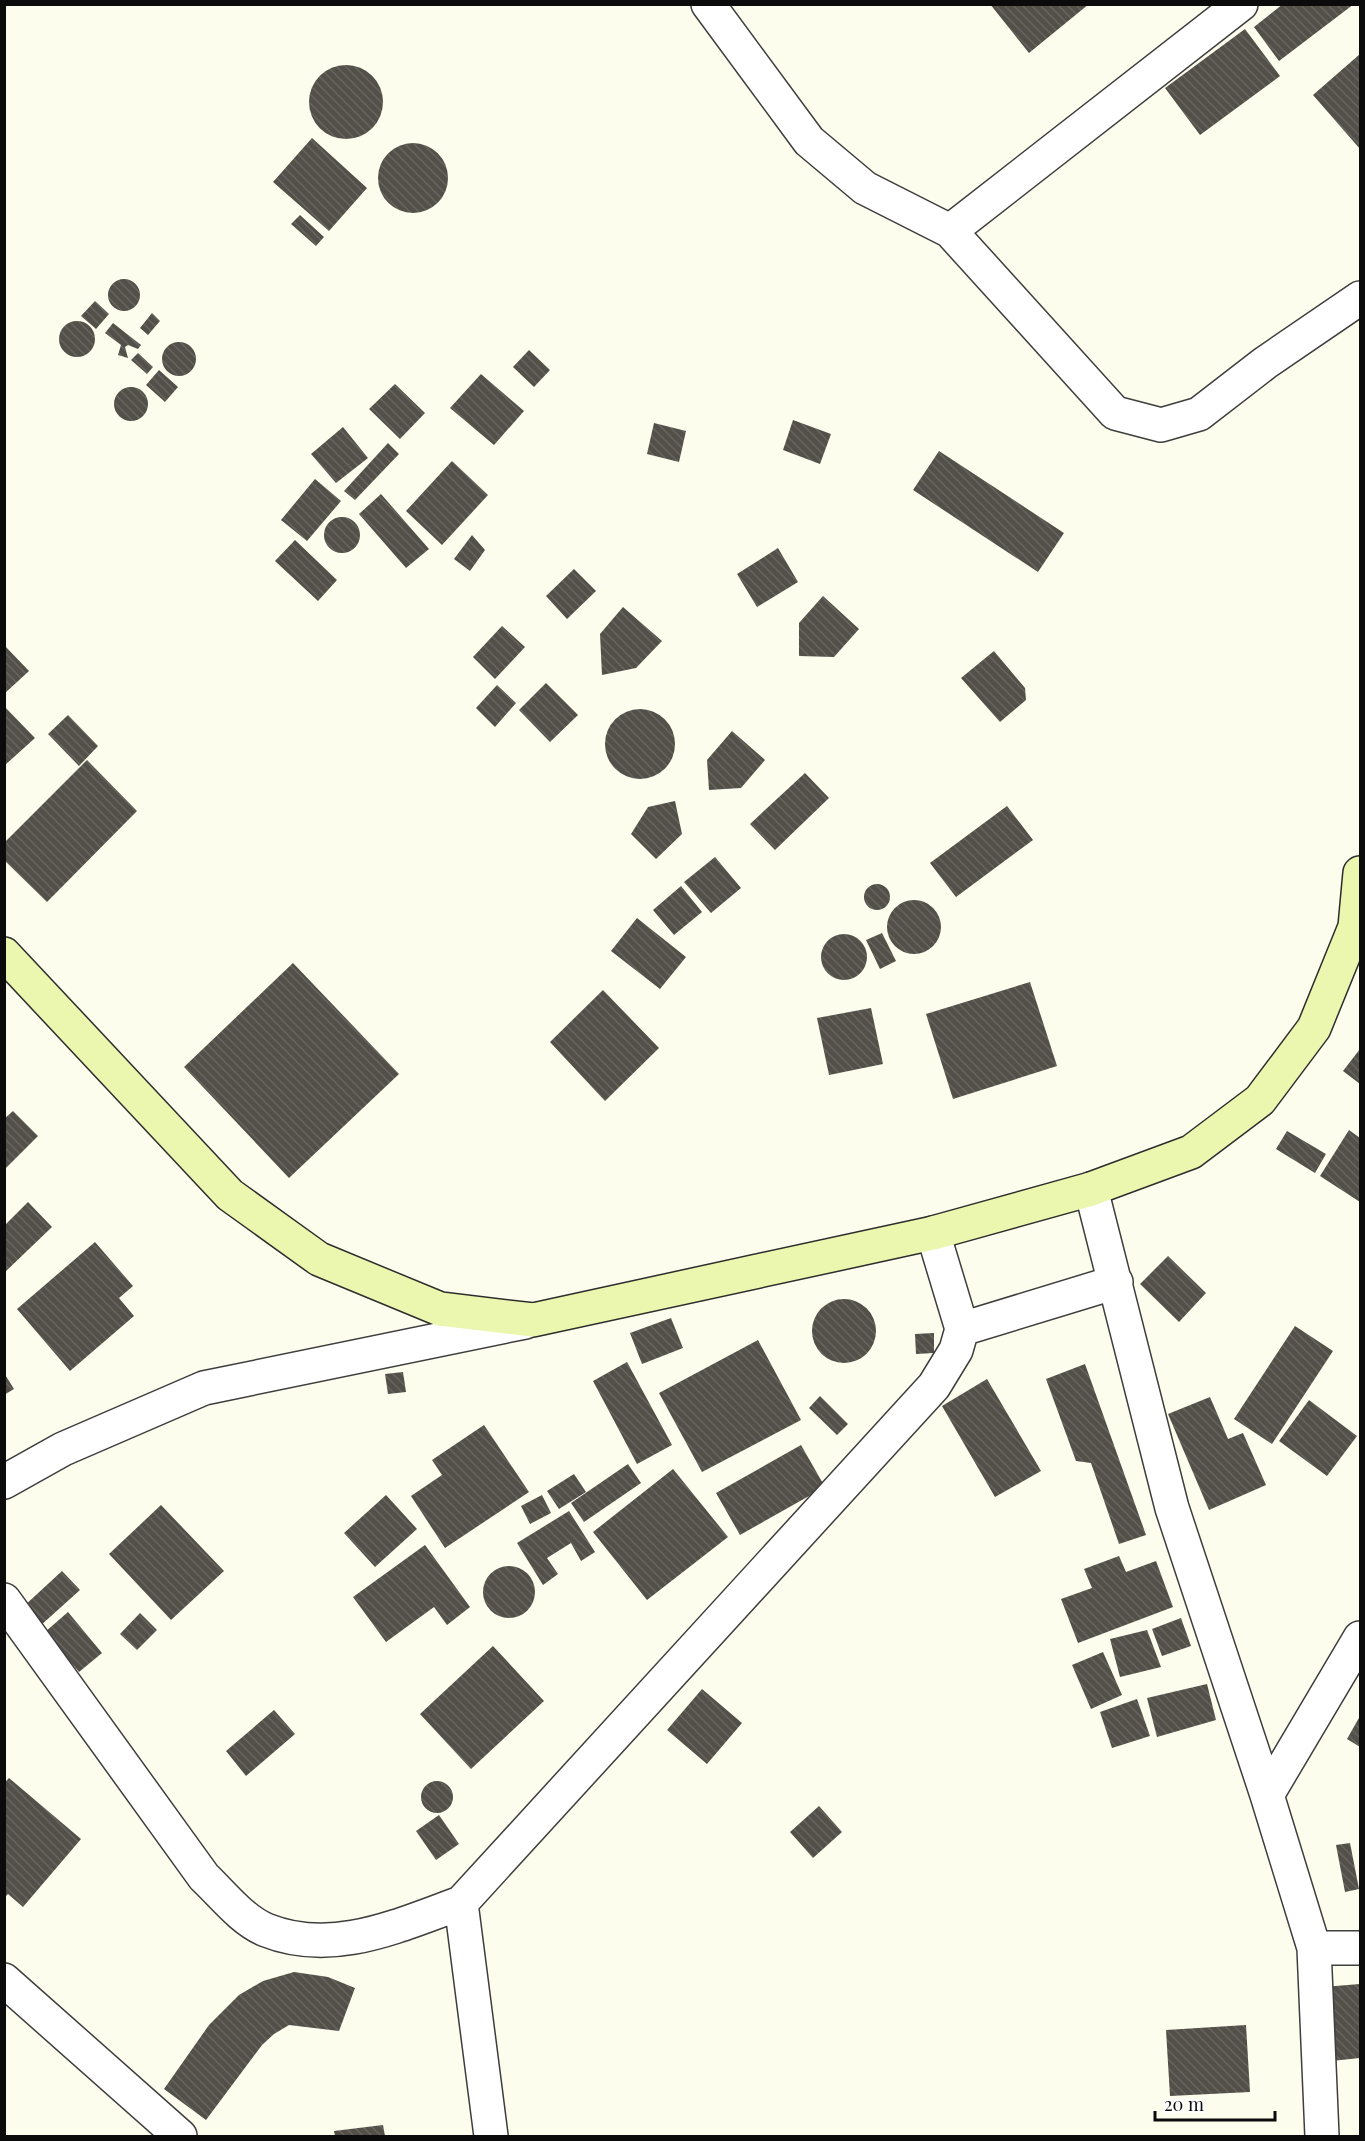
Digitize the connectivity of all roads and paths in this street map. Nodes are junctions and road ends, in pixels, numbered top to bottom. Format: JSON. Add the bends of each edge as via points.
{"nodes":[{"id":1,"x":708,"y":4,"type":"edge"},
{"id":2,"x":1241,"y":4,"type":"edge"},
{"id":3,"x":950,"y":231,"type":"junction"},
{"id":4,"x":1360,"y":298,"type":"edge"},
{"id":5,"x":1360,"y":873,"type":"edge"},
{"id":6,"x":4,"y":954,"type":"edge"},
{"id":7,"x":1091,"y":1189,"type":"junction"},
{"id":8,"x":933,"y":1233,"type":"junction"},
{"id":9,"x":1116,"y":1282,"type":"junction"},
{"id":10,"x":533,"y":1320,"type":"junction"},
{"id":11,"x":962,"y":1329,"type":"junction"},
{"id":12,"x":4,"y":1482,"type":"edge"},
{"id":13,"x":4,"y":1600,"type":"edge"},
{"id":14,"x":1360,"y":1638,"type":"edge"},
{"id":15,"x":1267,"y":1795,"type":"junction"},
{"id":16,"x":461,"y":1903,"type":"junction"},
{"id":17,"x":1314,"y":1948,"type":"junction"},
{"id":18,"x":1360,"y":1948,"type":"edge"},
{"id":19,"x":4,"y":1980,"type":"edge"},
{"id":20,"x":180,"y":2136,"type":"edge"},
{"id":21,"x":491,"y":2136,"type":"edge"},
{"id":22,"x":1322,"y":2136,"type":"edge"}],
"edges":[{"from":1,"to":3,"type":"street","via":[[809,141],[865,188]]},
{"from":2,"to":3,"type":"street"},
{"from":3,"to":4,"type":"street","via":[[1115,413],[1161,425],[1200,414],[1265,363]]},
{"from":5,"to":7,"type":"street","via":[[1355,927],[1314,1028],[1260,1100],[1191,1152]]},
{"from":6,"to":10,"type":"street","via":[[230,1195],[319,1259],[440,1309]]},
{"from":7,"to":8,"type":"street"},
{"from":7,"to":9,"type":"street"},
{"from":8,"to":10,"type":"street"},
{"from":8,"to":11,"type":"street"},
{"from":9,"to":11,"type":"street"},
{"from":9,"to":15,"type":"street","via":[[1172,1508]]},
{"from":10,"to":12,"type":"street","via":[[204,1388],[63,1449]]},
{"from":11,"to":16,"type":"street","via":[[956,1350],[934,1386]]},
{"from":13,"to":16,"type":"street","via":[[204,1876],[238,1911],[265,1930],[304,1941],[361,1938]]},
{"from":14,"to":15,"type":"street"},
{"from":15,"to":17,"type":"street"},
{"from":16,"to":21,"type":"street"},
{"from":17,"to":18,"type":"street"},
{"from":17,"to":22,"type":"street"},
{"from":19,"to":20,"type":"street"}]}
